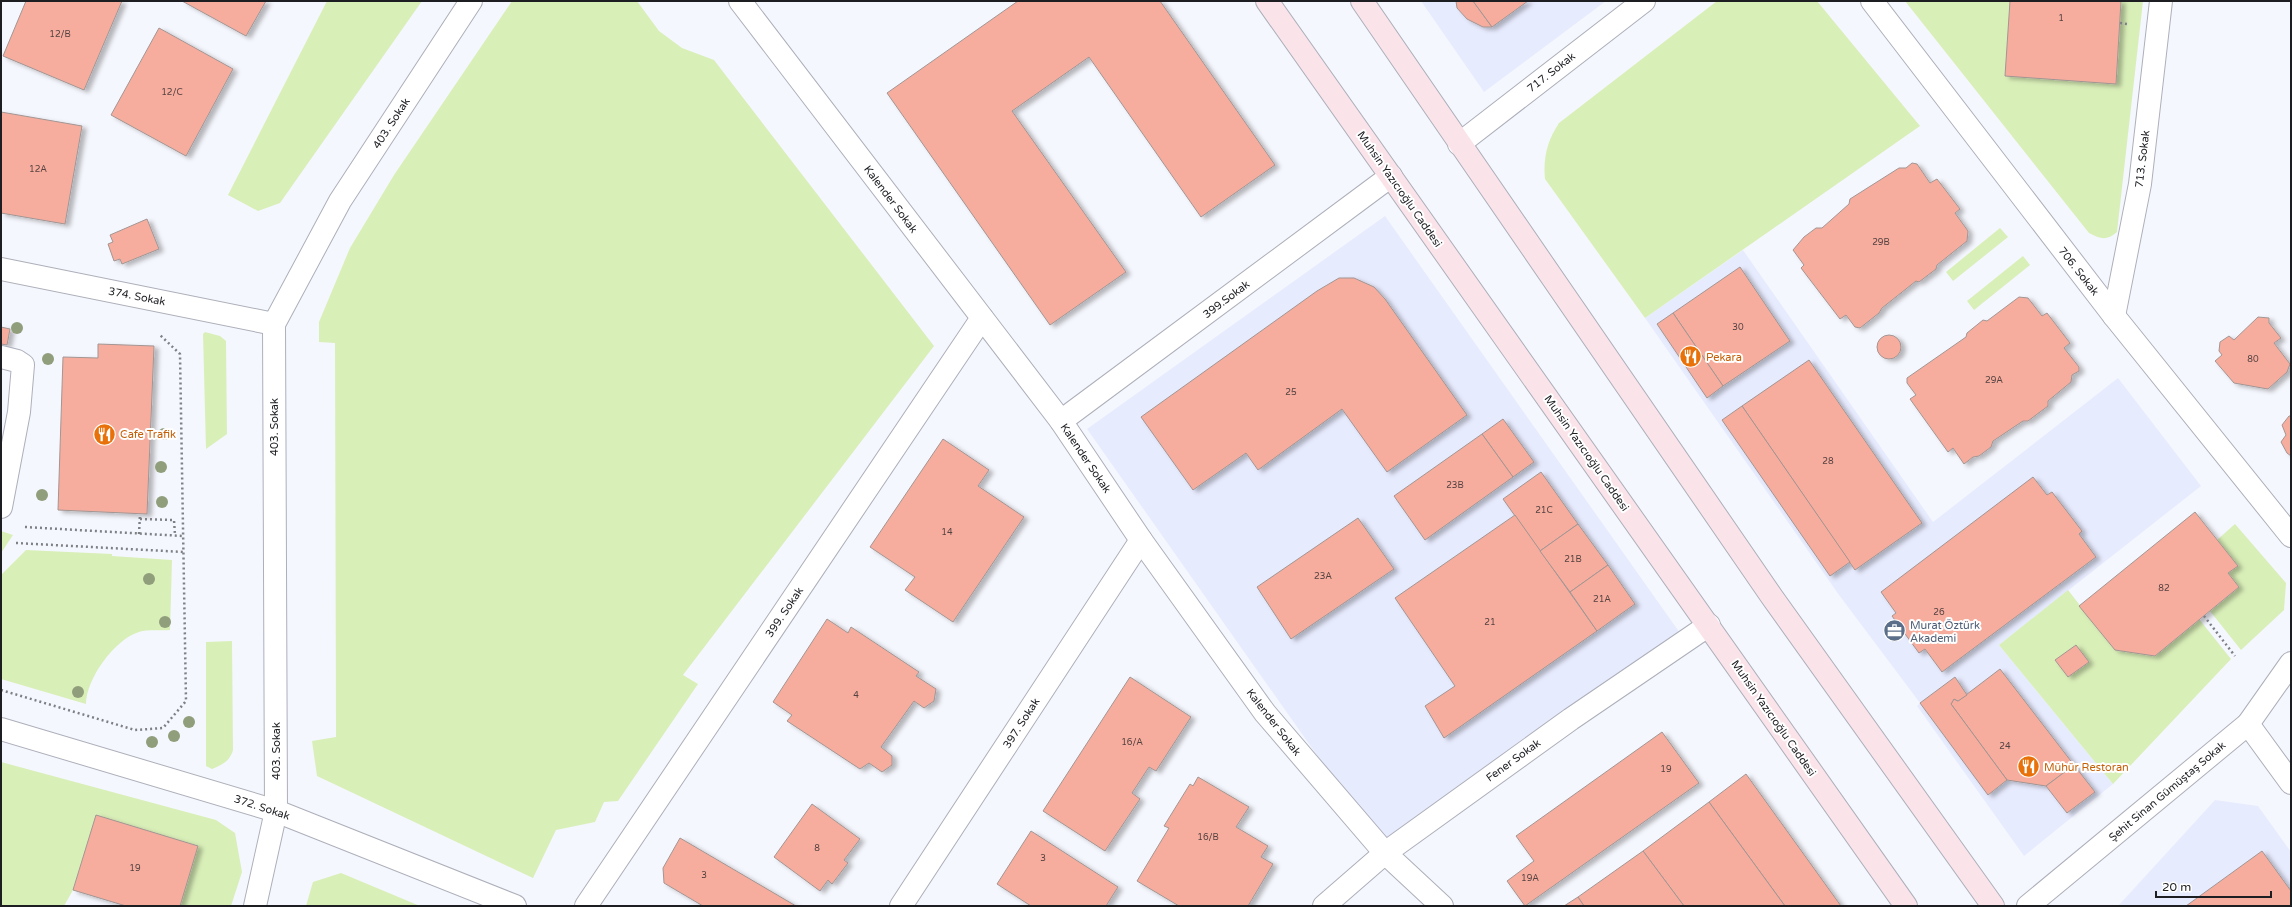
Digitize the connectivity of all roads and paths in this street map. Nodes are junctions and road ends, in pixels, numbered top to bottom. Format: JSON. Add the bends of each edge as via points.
{"nodes":[{"id":1,"x":471,"y":1,"type":"edge"},
{"id":2,"x":740,"y":1,"type":"edge"},
{"id":3,"x":1268,"y":1,"type":"edge"},
{"id":4,"x":1362,"y":1,"type":"edge"},
{"id":5,"x":1644,"y":1,"type":"edge"},
{"id":6,"x":1872,"y":1,"type":"edge"},
{"id":7,"x":2161,"y":1,"type":"edge"},
{"id":8,"x":1459,"y":144,"type":"junction"},
{"id":9,"x":1391,"y":176,"type":"junction"},
{"id":10,"x":1,"y":269,"type":"edge"},
{"id":11,"x":2114,"y":316,"type":"junction"},
{"id":12,"x":982,"y":318,"type":"junction"},
{"id":13,"x":274,"y":324,"type":"junction"},
{"id":14,"x":156,"y":330,"type":"dead end"},
{"id":15,"x":1,"y":357,"type":"edge"},
{"id":16,"x":20,"y":400,"type":"junction"},
{"id":17,"x":1061,"y":421,"type":"junction"},
{"id":18,"x":1,"y":434,"type":"edge"},
{"id":19,"x":3,"y":487,"type":"edge"},
{"id":20,"x":140,"y":514,"type":"dead end"},
{"id":21,"x":140,"y":519,"type":"junction"},
{"id":22,"x":22,"y":527,"type":"dead end"},
{"id":23,"x":139,"y":534,"type":"junction"},
{"id":24,"x":175,"y":535,"type":"junction"},
{"id":25,"x":184,"y":536,"type":"junction"},
{"id":26,"x":2291,"y":536,"type":"edge"},
{"id":27,"x":1141,"y":540,"type":"junction"},
{"id":28,"x":16,"y":543,"type":"dead end"},
{"id":29,"x":184,"y":552,"type":"junction"},
{"id":30,"x":2204,"y":616,"type":"dead end"},
{"id":31,"x":1709,"y":625,"type":"junction"},
{"id":32,"x":2235,"y":656,"type":"dead end"},
{"id":33,"x":2291,"y":663,"type":"edge"},
{"id":34,"x":1,"y":690,"type":"edge"},
{"id":35,"x":2248,"y":724,"type":"junction"},
{"id":36,"x":1,"y":729,"type":"edge"},
{"id":37,"x":2291,"y":783,"type":"edge"},
{"id":38,"x":276,"y":811,"type":"junction"},
{"id":39,"x":1385,"y":854,"type":"junction"},
{"id":40,"x":255,"y":906,"type":"edge"},
{"id":41,"x":515,"y":906,"type":"edge"},
{"id":42,"x":586,"y":906,"type":"edge"},
{"id":43,"x":902,"y":906,"type":"edge"},
{"id":44,"x":1324,"y":906,"type":"edge"},
{"id":45,"x":1442,"y":906,"type":"edge"},
{"id":46,"x":1906,"y":906,"type":"edge"},
{"id":47,"x":1993,"y":906,"type":"edge"},
{"id":48,"x":2028,"y":906,"type":"edge"}],
"edges":[{"from":1,"to":13,"type":"street","name":"403. Sokak","via":[[340,201]]},
{"from":2,"to":12,"type":"street","name":"Kalender Sokak"},
{"from":3,"to":9,"type":"main road","name":"Muhsin Yazıcıoğlu Caddesi"},
{"from":4,"to":8,"type":"main road"},
{"from":5,"to":8,"type":"street","name":"717. Sokak"},
{"from":6,"to":11,"type":"street","name":"706. Sokak"},
{"from":7,"to":11,"type":"street","name":"713. Sokak","via":[[2140,184]]},
{"from":8,"to":47,"type":"main road","via":[[1772,597]]},
{"from":9,"to":17,"type":"street","name":"399.Sokak"},
{"from":9,"to":31,"type":"main road","name":"Muhsin Yazıcıoğlu Caddesi"},
{"from":10,"to":13,"type":"street","name":"374. Sokak"},
{"from":11,"to":26,"type":"street","name":"706. Sokak"},
{"from":12,"to":17,"type":"street","name":"Kalender Sokak"},
{"from":12,"to":42,"type":"street","name":"399. Sokak"},
{"from":13,"to":38,"type":"street","name":"403. Sokak"},
{"from":14,"to":25,"type":"path","via":[[180,354]]},
{"from":15,"to":16,"type":"street","via":[[23,365]]},
{"from":16,"to":18,"type":"street","via":[[7,429]]},
{"from":16,"to":19,"type":"street","via":[[27,417],[22,467],[16,480]]},
{"from":17,"to":27,"type":"street","name":"Kalender Sokak"},
{"from":20,"to":21,"type":"path"},
{"from":21,"to":23,"type":"path"},
{"from":21,"to":24,"type":"path","via":[[174,520]]},
{"from":22,"to":23,"type":"path"},
{"from":23,"to":24,"type":"path"},
{"from":24,"to":25,"type":"path"},
{"from":25,"to":29,"type":"path"},
{"from":27,"to":39,"type":"street","name":"Kalender Sokak","via":[[1265,713]]},
{"from":27,"to":43,"type":"street","name":"397. Sokak"},
{"from":28,"to":29,"type":"path"},
{"from":29,"to":34,"type":"path","via":[[186,700],[163,728],[135,730]]},
{"from":30,"to":32,"type":"path"},
{"from":31,"to":39,"type":"street","name":"Fener Sokak","via":[[1570,719]]},
{"from":31,"to":46,"type":"main road","name":"Muhsin Yazıcıoğlu Caddesi"},
{"from":33,"to":35,"type":"street","name":"Şehit Sinan Gümüştaş Sokak"},
{"from":35,"to":37,"type":"street"},
{"from":35,"to":48,"type":"street","name":"Şehit Sinan Gümüştaş Sokak"},
{"from":36,"to":38,"type":"street","name":"372. Sokak"},
{"from":38,"to":40,"type":"street","name":"403. Sokak"},
{"from":38,"to":41,"type":"street","name":"372. Sokak"},
{"from":39,"to":44,"type":"street","name":"Fener Sokak"},
{"from":39,"to":45,"type":"street","name":"Kalender Sokak"}]}
